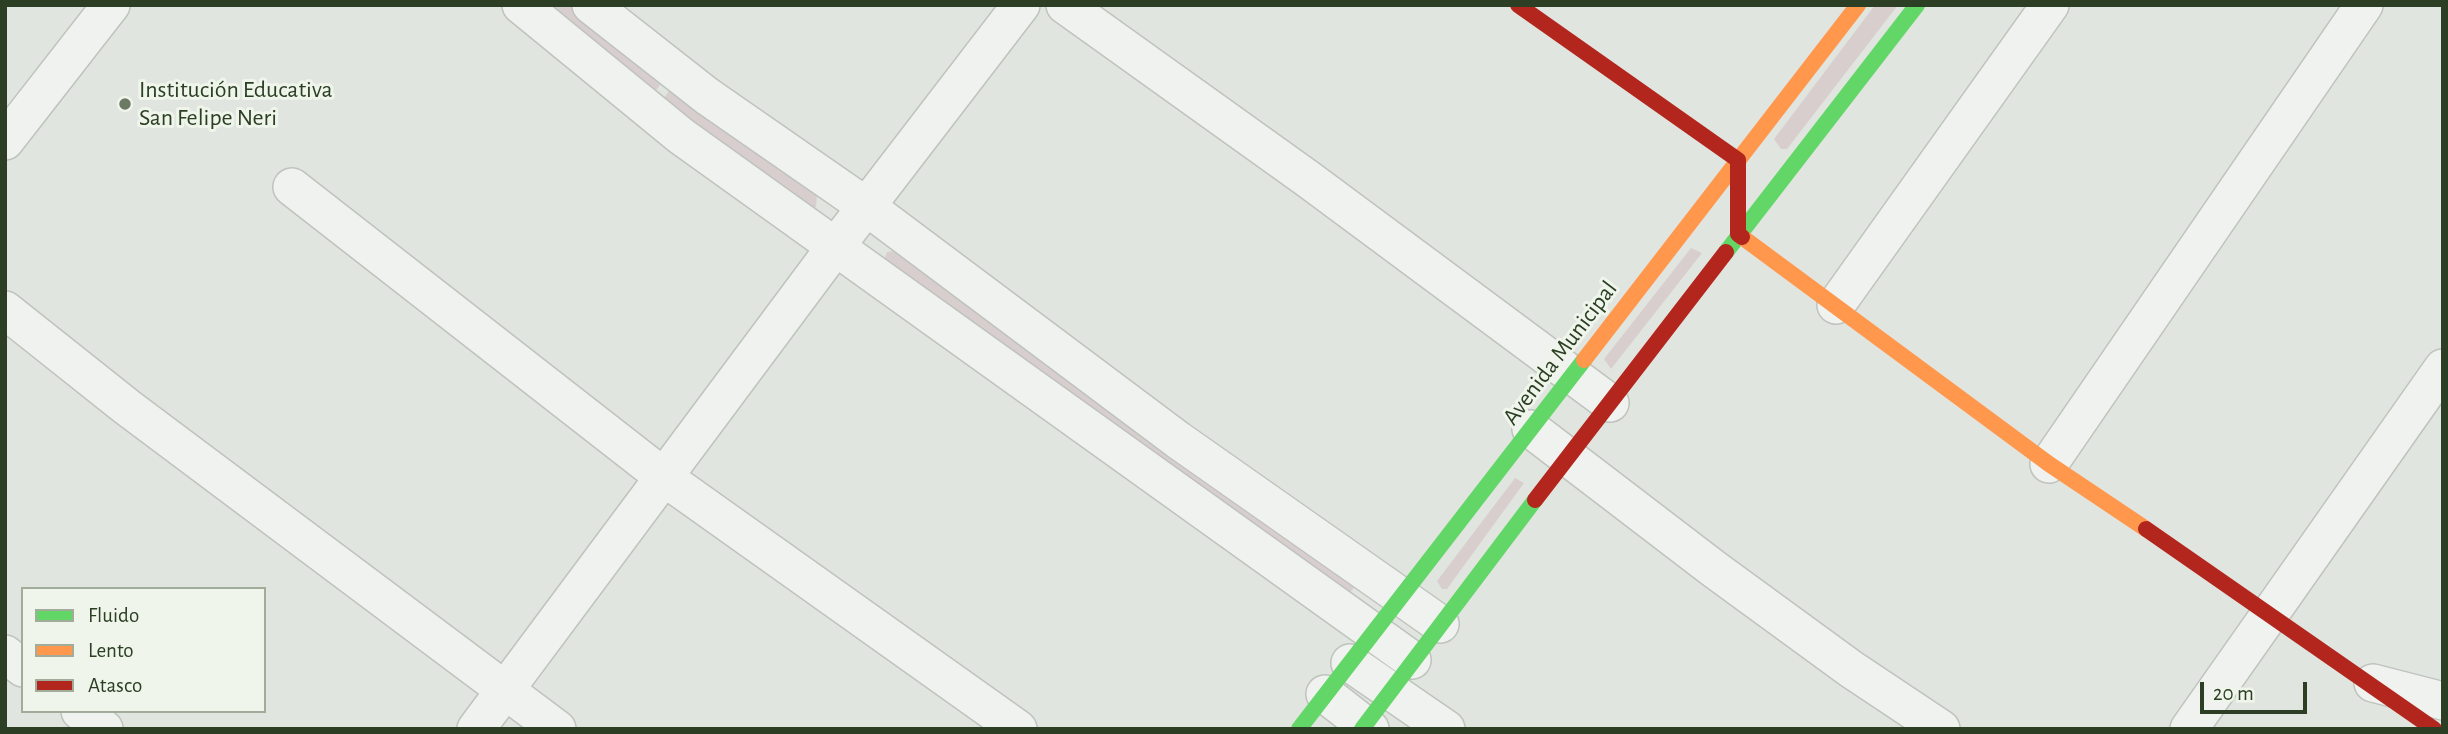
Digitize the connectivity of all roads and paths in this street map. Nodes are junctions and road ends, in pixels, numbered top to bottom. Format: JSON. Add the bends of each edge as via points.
{"nodes":[{"id":1,"x":111,"y":5,"type":"edge"},
{"id":2,"x":521,"y":5,"type":"edge"},
{"id":3,"x":591,"y":5,"type":"edge"},
{"id":4,"x":1021,"y":5,"type":"edge"},
{"id":5,"x":1065,"y":5,"type":"edge"},
{"id":6,"x":1518,"y":5,"type":"edge"},
{"id":7,"x":1858,"y":5,"type":"edge"},
{"id":8,"x":1917,"y":5,"type":"edge"},
{"id":9,"x":2050,"y":5,"type":"edge"},
{"id":10,"x":2364,"y":5,"type":"edge"},
{"id":11,"x":5,"y":141,"type":"edge"},
{"id":12,"x":1738,"y":160,"type":"junction"},
{"id":13,"x":292,"y":187,"type":"dead end"},
{"id":14,"x":867,"y":206,"type":"junction"},
{"id":15,"x":1738,"y":234,"type":"junction"},
{"id":16,"x":835,"y":246,"type":"junction"},
{"id":17,"x":1836,"y":305,"type":"junction"},
{"id":18,"x":5,"y":310,"type":"edge"},
{"id":19,"x":2443,"y":368,"type":"edge"},
{"id":20,"x":1573,"y":373,"type":"junction"},
{"id":21,"x":1610,"y":403,"type":"junction"},
{"id":22,"x":1531,"y":429,"type":"junction"},
{"id":23,"x":1568,"y":456,"type":"junction"},
{"id":24,"x":2049,"y":464,"type":"junction"},
{"id":25,"x":665,"y":478,"type":"junction"},
{"id":26,"x":1401,"y":596,"type":"junction"},
{"id":27,"x":2269,"y":612,"type":"junction"},
{"id":28,"x":1440,"y":624,"type":"junction"},
{"id":29,"x":1372,"y":632,"type":"junction"},
{"id":30,"x":5,"y":654,"type":"edge"},
{"id":31,"x":1412,"y":660,"type":"junction"},
{"id":32,"x":1350,"y":663,"type":"junction"},
{"id":33,"x":21,"y":666,"type":"edge"},
{"id":34,"x":2370,"y":683,"type":"junction"},
{"id":35,"x":504,"y":691,"type":"junction"},
{"id":36,"x":1390,"y":691,"type":"junction"},
{"id":37,"x":1325,"y":694,"type":"junction"},
{"id":38,"x":2443,"y":701,"type":"edge"},
{"id":39,"x":83,"y":713,"type":"edge"},
{"id":40,"x":1365,"y":727,"type":"edge"},
{"id":41,"x":104,"y":729,"type":"edge"},
{"id":42,"x":476,"y":729,"type":"edge"},
{"id":43,"x":557,"y":729,"type":"edge"},
{"id":44,"x":1018,"y":729,"type":"edge"},
{"id":45,"x":1299,"y":729,"type":"edge"},
{"id":46,"x":1446,"y":729,"type":"edge"},
{"id":47,"x":1941,"y":729,"type":"edge"},
{"id":48,"x":2189,"y":729,"type":"edge"},
{"id":49,"x":2434,"y":729,"type":"edge"}],
"edges":[{"from":1,"to":11,"type":"street"},
{"from":2,"to":16,"type":"street","via":[[681,136]]},
{"from":3,"to":14,"type":"street","via":[[707,96]]},
{"from":4,"to":14,"type":"street"},
{"from":5,"to":20,"type":"street"},
{"from":6,"to":12,"type":"street"},
{"from":7,"to":12,"type":"street","name":"Avenida Municipal"},
{"from":8,"to":15,"type":"street"},
{"from":9,"to":17,"type":"street"},
{"from":10,"to":24,"type":"street"},
{"from":12,"to":15,"type":"street"},
{"from":12,"to":20,"type":"street","name":"Avenida Municipal"},
{"from":13,"to":25,"type":"street"},
{"from":14,"to":16,"type":"street"},
{"from":14,"to":26,"type":"street","via":[[1178,440]]},
{"from":15,"to":17,"type":"street"},
{"from":15,"to":21,"type":"street"},
{"from":16,"to":25,"type":"street"},
{"from":16,"to":29,"type":"street"},
{"from":17,"to":24,"type":"street"},
{"from":18,"to":35,"type":"street"},
{"from":19,"to":27,"type":"street"},
{"from":20,"to":21,"type":"street"},
{"from":20,"to":22,"type":"street","name":"Avenida Municipal"},
{"from":21,"to":23,"type":"street"},
{"from":22,"to":23,"type":"street"},
{"from":22,"to":26,"type":"street","name":"Avenida Municipal"},
{"from":23,"to":28,"type":"street"},
{"from":23,"to":47,"type":"street","via":[[1714,569]]},
{"from":24,"to":27,"type":"street"},
{"from":25,"to":35,"type":"street"},
{"from":25,"to":44,"type":"street"},
{"from":26,"to":28,"type":"street"},
{"from":26,"to":29,"type":"street","name":"Avenida Municipal"},
{"from":27,"to":34,"type":"street"},
{"from":27,"to":48,"type":"street"},
{"from":28,"to":31,"type":"street"},
{"from":29,"to":31,"type":"street"},
{"from":29,"to":32,"type":"street","name":"Avenida Municipal"},
{"from":30,"to":33,"type":"street"},
{"from":31,"to":36,"type":"street"},
{"from":32,"to":36,"type":"street"},
{"from":32,"to":37,"type":"street","name":"Avenida Municipal"},
{"from":34,"to":38,"type":"street"},
{"from":34,"to":49,"type":"street"},
{"from":35,"to":42,"type":"street"},
{"from":35,"to":43,"type":"street"},
{"from":36,"to":40,"type":"street"},
{"from":36,"to":46,"type":"street"},
{"from":37,"to":40,"type":"street"},
{"from":37,"to":45,"type":"street","name":"Avenida Municipal"},
{"from":39,"to":41,"type":"street"}]}
